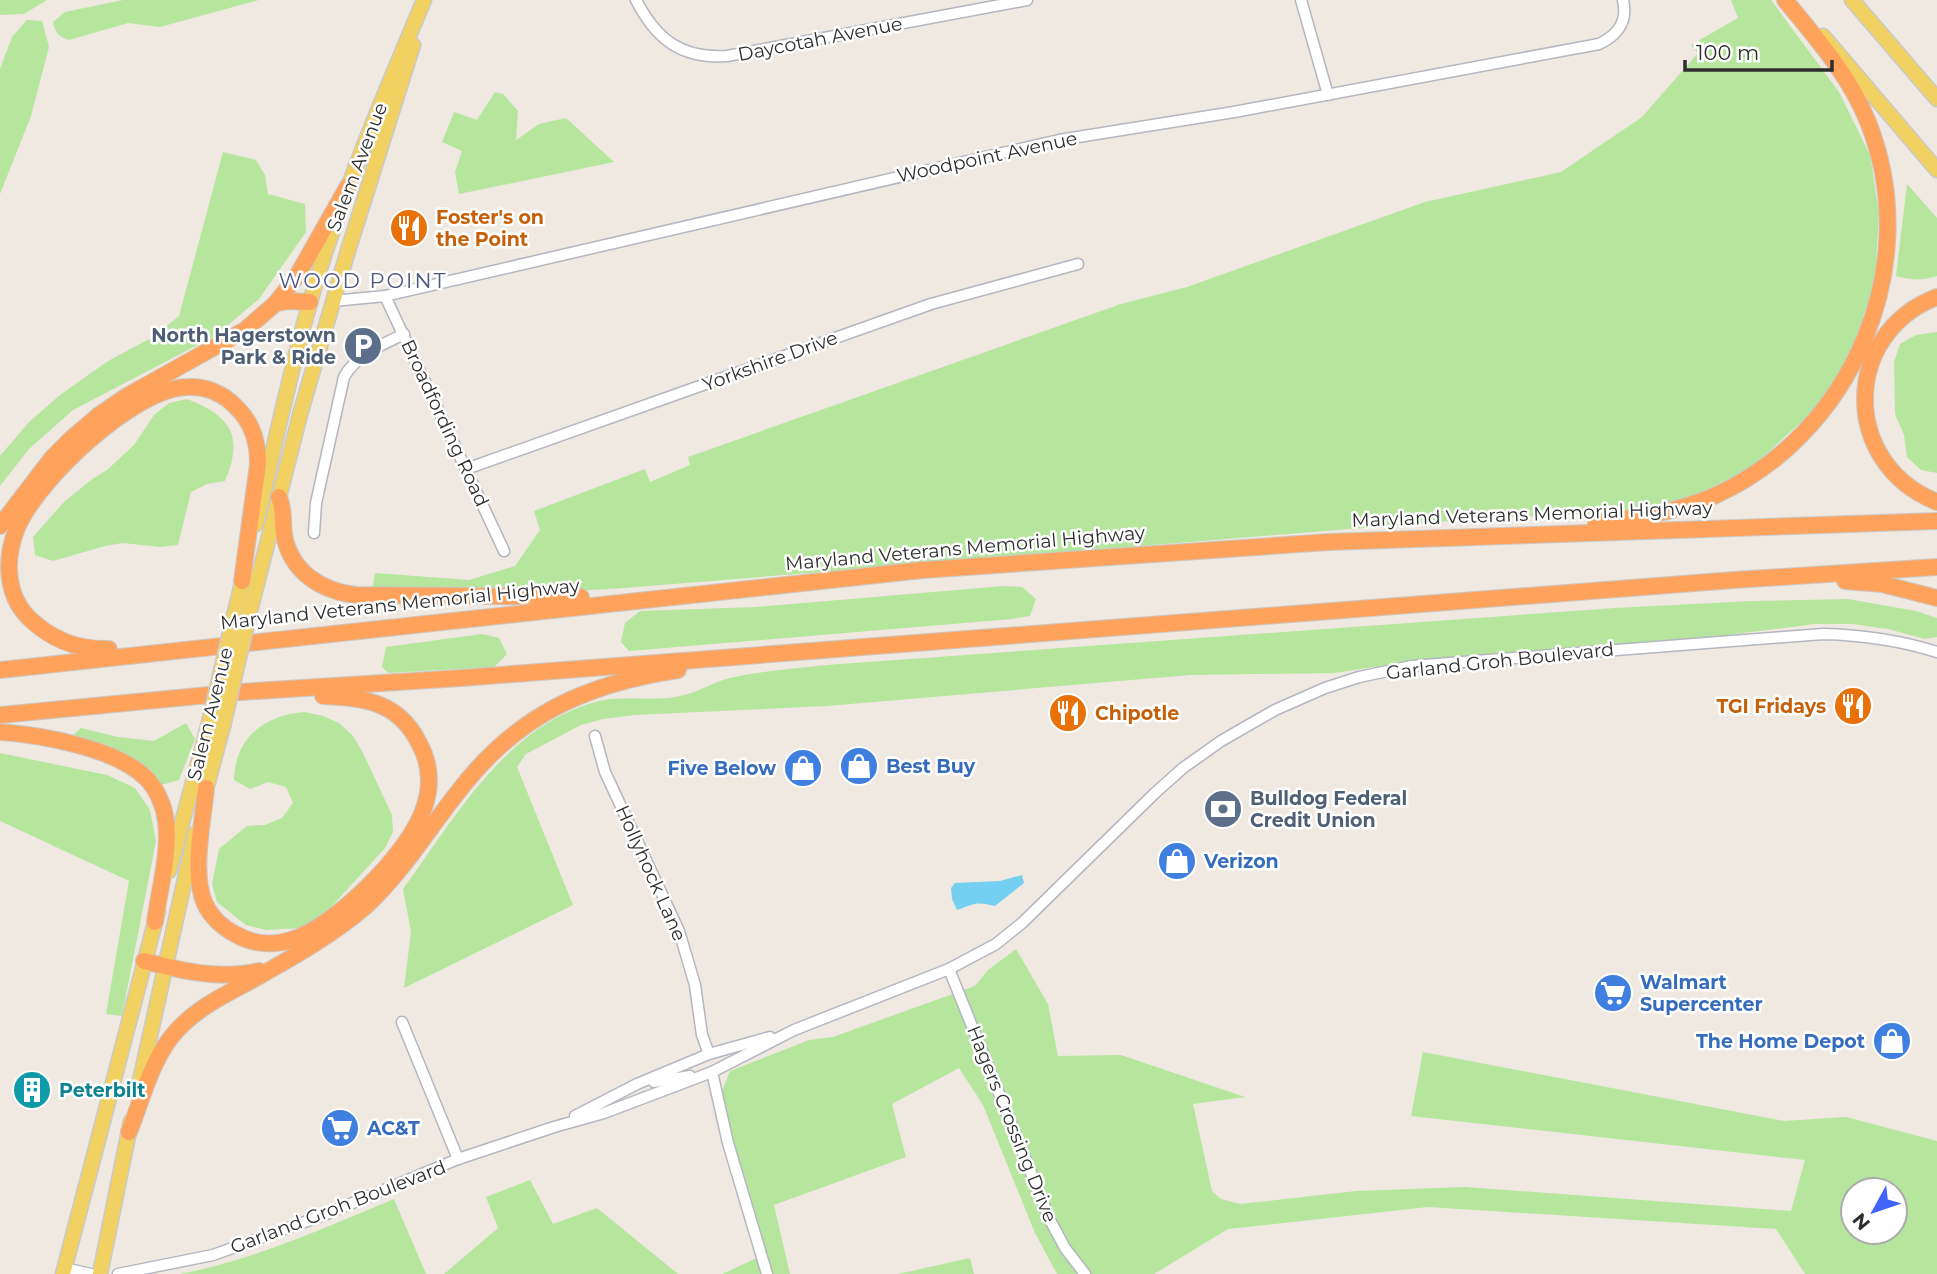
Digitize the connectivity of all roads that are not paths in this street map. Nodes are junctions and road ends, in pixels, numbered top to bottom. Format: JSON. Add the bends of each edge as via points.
{"nodes":[{"id":1,"x":425,"y":0,"type":"edge"},
{"id":2,"x":636,"y":0,"type":"edge"},
{"id":3,"x":1027,"y":0,"type":"edge"},
{"id":4,"x":1301,"y":0,"type":"edge"},
{"id":5,"x":1785,"y":0,"type":"edge"},
{"id":6,"x":1793,"y":0,"type":"edge"},
{"id":7,"x":1852,"y":0,"type":"edge"},
{"id":8,"x":1624,"y":4,"type":"edge"},
{"id":9,"x":1328,"y":95,"type":"junction"},
{"id":10,"x":1937,"y":99,"type":"edge"},
{"id":11,"x":1937,"y":170,"type":"edge"},
{"id":12,"x":348,"y":186,"type":"junction"},
{"id":13,"x":1078,"y":264,"type":"dead end"},
{"id":14,"x":385,"y":296,"type":"junction"},
{"id":15,"x":1937,"y":296,"type":"edge"},
{"id":16,"x":333,"y":300,"type":"junction"},
{"id":17,"x":310,"y":302,"type":"junction"},
{"id":18,"x":276,"y":303,"type":"junction"},
{"id":19,"x":404,"y":334,"type":"junction"},
{"id":20,"x":466,"y":469,"type":"junction"},
{"id":21,"x":279,"y":497,"type":"junction"},
{"id":22,"x":1937,"y":502,"type":"edge"},
{"id":23,"x":1937,"y":522,"type":"edge"},
{"id":24,"x":0,"y":526,"type":"edge"},
{"id":25,"x":314,"y":533,"type":"dead end"},
{"id":26,"x":1490,"y":535,"type":"junction"},
{"id":27,"x":504,"y":551,"type":"dead end"},
{"id":28,"x":1937,"y":567,"type":"edge"},
{"id":29,"x":1734,"y":580,"type":"junction"},
{"id":30,"x":242,"y":581,"type":"junction"},
{"id":31,"x":674,"y":596,"type":"junction"},
{"id":32,"x":1937,"y":598,"type":"edge"},
{"id":33,"x":242,"y":615,"type":"junction"},
{"id":34,"x":210,"y":646,"type":"junction"},
{"id":35,"x":815,"y":650,"type":"junction"},
{"id":36,"x":1937,"y":652,"type":"edge"},
{"id":37,"x":0,"y":670,"type":"edge"},
{"id":38,"x":240,"y":692,"type":"junction"},
{"id":39,"x":0,"y":715,"type":"edge"},
{"id":40,"x":0,"y":732,"type":"edge"},
{"id":41,"x":595,"y":736,"type":"dead end"},
{"id":42,"x":206,"y":789,"type":"junction"},
{"id":43,"x":155,"y":922,"type":"junction"},
{"id":44,"x":144,"y":961,"type":"junction"},
{"id":45,"x":165,"y":966,"type":"junction"},
{"id":46,"x":272,"y":968,"type":"junction"},
{"id":47,"x":949,"y":969,"type":"junction"},
{"id":48,"x":402,"y":1022,"type":"dead end"},
{"id":49,"x":794,"y":1030,"type":"junction"},
{"id":50,"x":757,"y":1040,"type":"junction"},
{"id":51,"x":709,"y":1054,"type":"junction"},
{"id":52,"x":712,"y":1072,"type":"junction"},
{"id":53,"x":637,"y":1084,"type":"junction"},
{"id":54,"x":554,"y":1126,"type":"junction"},
{"id":55,"x":129,"y":1132,"type":"junction"},
{"id":56,"x":458,"y":1160,"type":"junction"},
{"id":57,"x":64,"y":1271,"type":"edge"},
{"id":58,"x":91,"y":1274,"type":"edge"},
{"id":59,"x":100,"y":1274,"type":"edge"},
{"id":60,"x":118,"y":1274,"type":"edge"},
{"id":61,"x":767,"y":1274,"type":"edge"},
{"id":62,"x":1085,"y":1274,"type":"edge"}],
"edges":[{"from":1,"to":12,"type":"main road","name":"Salem Avenue"},
{"from":1,"to":16,"type":"main road","name":"Salem Avenue"},
{"from":2,"to":3,"type":"street","name":"Daycotah Avenue","via":[[668,42],[710,57]]},
{"from":4,"to":9,"type":"street"},
{"from":5,"to":26,"type":"highway","via":[[1855,95],[1868,121],[1883,177],[1885,267],[1872,322],[1853,365],[1821,415],[1797,441],[1770,463],[1715,495],[1628,519]]},
{"from":6,"to":11,"type":"main road"},
{"from":7,"to":10,"type":"main road"},
{"from":8,"to":9,"type":"street","name":"Woodpoint Avenue","via":[[1619,31],[1599,44]]},
{"from":9,"to":14,"type":"street","name":"Woodpoint Avenue","via":[[1059,140]]},
{"from":12,"to":17,"type":"main road","name":"Salem Avenue"},
{"from":12,"to":18,"type":"highway","via":[[303,267]]},
{"from":13,"to":20,"type":"street","name":"Yorkshire Drive","via":[[931,304]]},
{"from":14,"to":16,"type":"street","name":"Woodpoint Avenue"},
{"from":14,"to":19,"type":"street","name":"Broadfording Road"},
{"from":15,"to":22,"type":"highway","via":[[1912,309],[1880,343],[1865,383],[1864,404],[1868,428],[1886,464],[1916,492]]},
{"from":16,"to":17,"type":"main road"},
{"from":16,"to":21,"type":"main road","name":"Salem Avenue"},
{"from":17,"to":18,"type":"highway"},
{"from":17,"to":30,"type":"main road","name":"Salem Avenue"},
{"from":18,"to":24,"type":"highway","via":[[245,330],[99,415],[52,458]]},
{"from":19,"to":20,"type":"street","name":"Broadfording Road"},
{"from":19,"to":25,"type":"street","via":[[364,355],[344,377],[316,503]]},
{"from":20,"to":27,"type":"street","name":"Broadfording Road"},
{"from":21,"to":31,"type":"highway","via":[[284,534],[296,564],[316,583],[342,593]]},
{"from":21,"to":33,"type":"main road","name":"Salem Avenue"},
{"from":23,"to":26,"type":"highway","name":"Maryland Veterans Memorial Highway"},
{"from":26,"to":31,"type":"highway","name":"Maryland Veterans Memorial Highway","via":[[1039,561]]},
{"from":28,"to":29,"type":"highway"},
{"from":29,"to":32,"type":"highway","via":[[1882,584]]},
{"from":29,"to":35,"type":"highway"},
{"from":30,"to":33,"type":"main road","name":"Salem Avenue"},
{"from":30,"to":34,"type":"highway","via":[[258,449],[240,411],[204,388],[159,393],[106,426],[44,486],[18,524],[9,555],[11,584],[25,614],[51,636],[97,649]]},
{"from":31,"to":34,"type":"highway","name":"Maryland Veterans Memorial Highway"},
{"from":33,"to":42,"type":"main road","name":"Salem Avenue","bridge":true,"via":[[223,726]]},
{"from":33,"to":43,"type":"main road","name":"Salem Avenue","bridge":true},
{"from":34,"to":37,"type":"highway","name":"Maryland Veterans Memorial Highway"},
{"from":35,"to":38,"type":"highway"},
{"from":35,"to":46,"type":"highway","via":[[632,679],[578,695],[553,708],[503,741],[480,765],[375,898],[333,932]]},
{"from":36,"to":47,"type":"street","name":"Garland Groh Boulevard","via":[[1863,635],[1824,634],[1412,666],[1359,677],[1256,720],[1183,768],[1022,923],[996,944]]},
{"from":38,"to":39,"type":"highway"},
{"from":38,"to":42,"type":"highway","via":[[368,699],[384,706],[411,729],[427,760],[424,809],[404,845],[348,904],[305,934],[265,944],[225,929],[205,905],[199,870]]},
{"from":40,"to":43,"type":"highway","via":[[95,751],[146,779],[162,805],[167,837]]},
{"from":41,"to":51,"type":"street","name":"Hollyhock Lane","via":[[605,772],[679,931]]},
{"from":42,"to":45,"type":"main road","name":"Salem Avenue"},
{"from":43,"to":44,"type":"main road","name":"Salem Avenue"},
{"from":44,"to":45,"type":"highway"},
{"from":44,"to":57,"type":"main road","name":"Salem Avenue"},
{"from":45,"to":46,"type":"highway","via":[[213,976]]},
{"from":45,"to":55,"type":"main road","name":"Salem Avenue"},
{"from":46,"to":55,"type":"highway","via":[[203,1007],[178,1029],[159,1059]]},
{"from":47,"to":49,"type":"street","name":"Garland Groh Boulevard"},
{"from":47,"to":62,"type":"street","name":"Hagers Crossing Drive","via":[[1050,1220]]},
{"from":48,"to":56,"type":"street"},
{"from":49,"to":50,"type":"street","name":"Garland Groh Boulevard"},
{"from":49,"to":52,"type":"street","name":"Garland Groh Boulevard"},
{"from":50,"to":51,"type":"street","name":"Garland Groh Boulevard"},
{"from":50,"to":52,"type":"street"},
{"from":51,"to":53,"type":"street","name":"Garland Groh Boulevard"},
{"from":52,"to":53,"type":"street"},
{"from":52,"to":54,"type":"street","name":"Garland Groh Boulevard","via":[[604,1113]]},
{"from":52,"to":61,"type":"street"},
{"from":53,"to":54,"type":"street","name":"Garland Groh Boulevard"},
{"from":54,"to":56,"type":"street","name":"Garland Groh Boulevard"},
{"from":55,"to":59,"type":"main road","name":"Salem Avenue"},
{"from":56,"to":60,"type":"street","name":"Garland Groh Boulevard","via":[[213,1255]]},
{"from":57,"to":58,"type":"street"}]}
